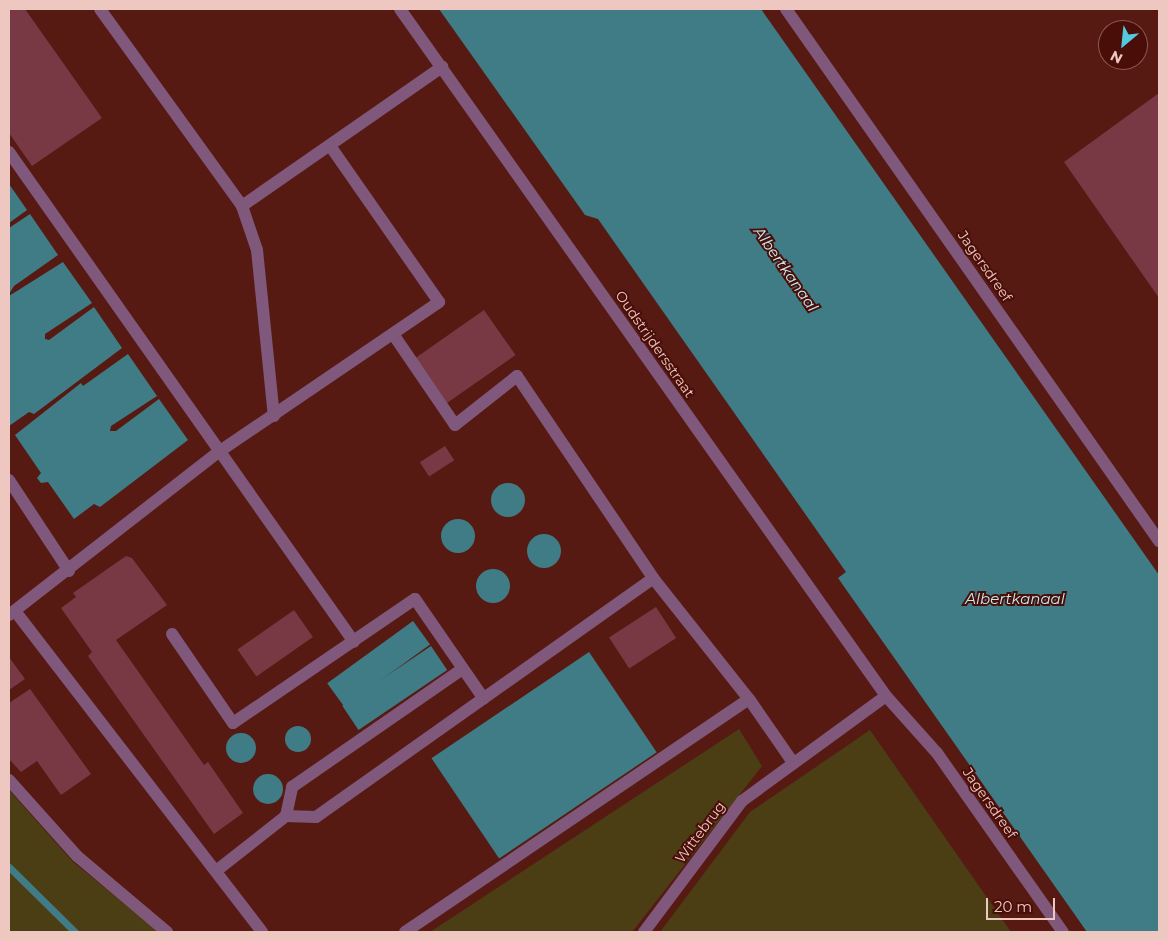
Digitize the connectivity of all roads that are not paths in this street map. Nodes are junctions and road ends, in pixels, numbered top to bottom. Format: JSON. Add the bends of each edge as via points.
{"nodes":[{"id":1,"x":100,"y":9,"type":"edge"},
{"id":2,"x":400,"y":9,"type":"edge"},
{"id":3,"x":786,"y":9,"type":"edge"},
{"id":4,"x":442,"y":67,"type":"junction"},
{"id":5,"x":330,"y":146,"type":"junction"},
{"id":6,"x":9,"y":152,"type":"edge"},
{"id":7,"x":242,"y":206,"type":"junction"},
{"id":8,"x":393,"y":334,"type":"junction"},
{"id":9,"x":274,"y":416,"type":"junction"},
{"id":10,"x":220,"y":451,"type":"junction"},
{"id":11,"x":9,"y":480,"type":"edge"},
{"id":12,"x":1159,"y":542,"type":"edge"},
{"id":13,"x":69,"y":571,"type":"junction"},
{"id":14,"x":653,"y":578,"type":"junction"},
{"id":15,"x":12,"y":613,"type":"edge"},
{"id":16,"x":172,"y":634,"type":"dead end"},
{"id":17,"x":354,"y":642,"type":"junction"},
{"id":18,"x":461,"y":670,"type":"junction"},
{"id":19,"x":886,"y":696,"type":"junction"},
{"id":20,"x":484,"y":699,"type":"junction"},
{"id":21,"x":749,"y":699,"type":"junction"},
{"id":22,"x":792,"y":761,"type":"junction"},
{"id":23,"x":9,"y":780,"type":"edge"},
{"id":24,"x":286,"y":816,"type":"junction"},
{"id":25,"x":216,"y":871,"type":"junction"},
{"id":26,"x":167,"y":932,"type":"edge"},
{"id":27,"x":262,"y":932,"type":"edge"},
{"id":28,"x":405,"y":932,"type":"edge"},
{"id":29,"x":644,"y":932,"type":"edge"},
{"id":30,"x":1063,"y":932,"type":"edge"}],
"edges":[{"from":1,"to":7,"type":"street"},
{"from":2,"to":4,"type":"street","name":"Oudstrijdersstraat"},
{"from":3,"to":12,"type":"street","name":"Jagersdreef"},
{"from":4,"to":5,"type":"street"},
{"from":4,"to":19,"type":"street","name":"Oudstrijdersstraat"},
{"from":5,"to":7,"type":"street"},
{"from":5,"to":8,"type":"street","via":[[438,302]]},
{"from":6,"to":10,"type":"street"},
{"from":7,"to":9,"type":"street","via":[[257,250]]},
{"from":8,"to":9,"type":"street"},
{"from":8,"to":14,"type":"street","via":[[455,425],[517,376]]},
{"from":9,"to":10,"type":"street"},
{"from":10,"to":13,"type":"street"},
{"from":10,"to":17,"type":"street"},
{"from":11,"to":13,"type":"street"},
{"from":13,"to":15,"type":"street"},
{"from":14,"to":20,"type":"street"},
{"from":14,"to":21,"type":"street"},
{"from":15,"to":25,"type":"street"},
{"from":16,"to":17,"type":"street","via":[[233,723]]},
{"from":17,"to":18,"type":"street","via":[[414,599]]},
{"from":18,"to":20,"type":"street"},
{"from":18,"to":24,"type":"street","via":[[292,787]]},
{"from":19,"to":22,"type":"street","name":"Wittebrug"},
{"from":19,"to":30,"type":"street","name":"Jagersdreef","via":[[937,753]]},
{"from":20,"to":24,"type":"street","via":[[316,817]]},
{"from":21,"to":22,"type":"street"},
{"from":21,"to":28,"type":"street"},
{"from":22,"to":29,"type":"street","name":"Wittebrug","via":[[742,801]]},
{"from":23,"to":26,"type":"street","via":[[78,856]]},
{"from":24,"to":25,"type":"street"},
{"from":25,"to":27,"type":"street"}]}
